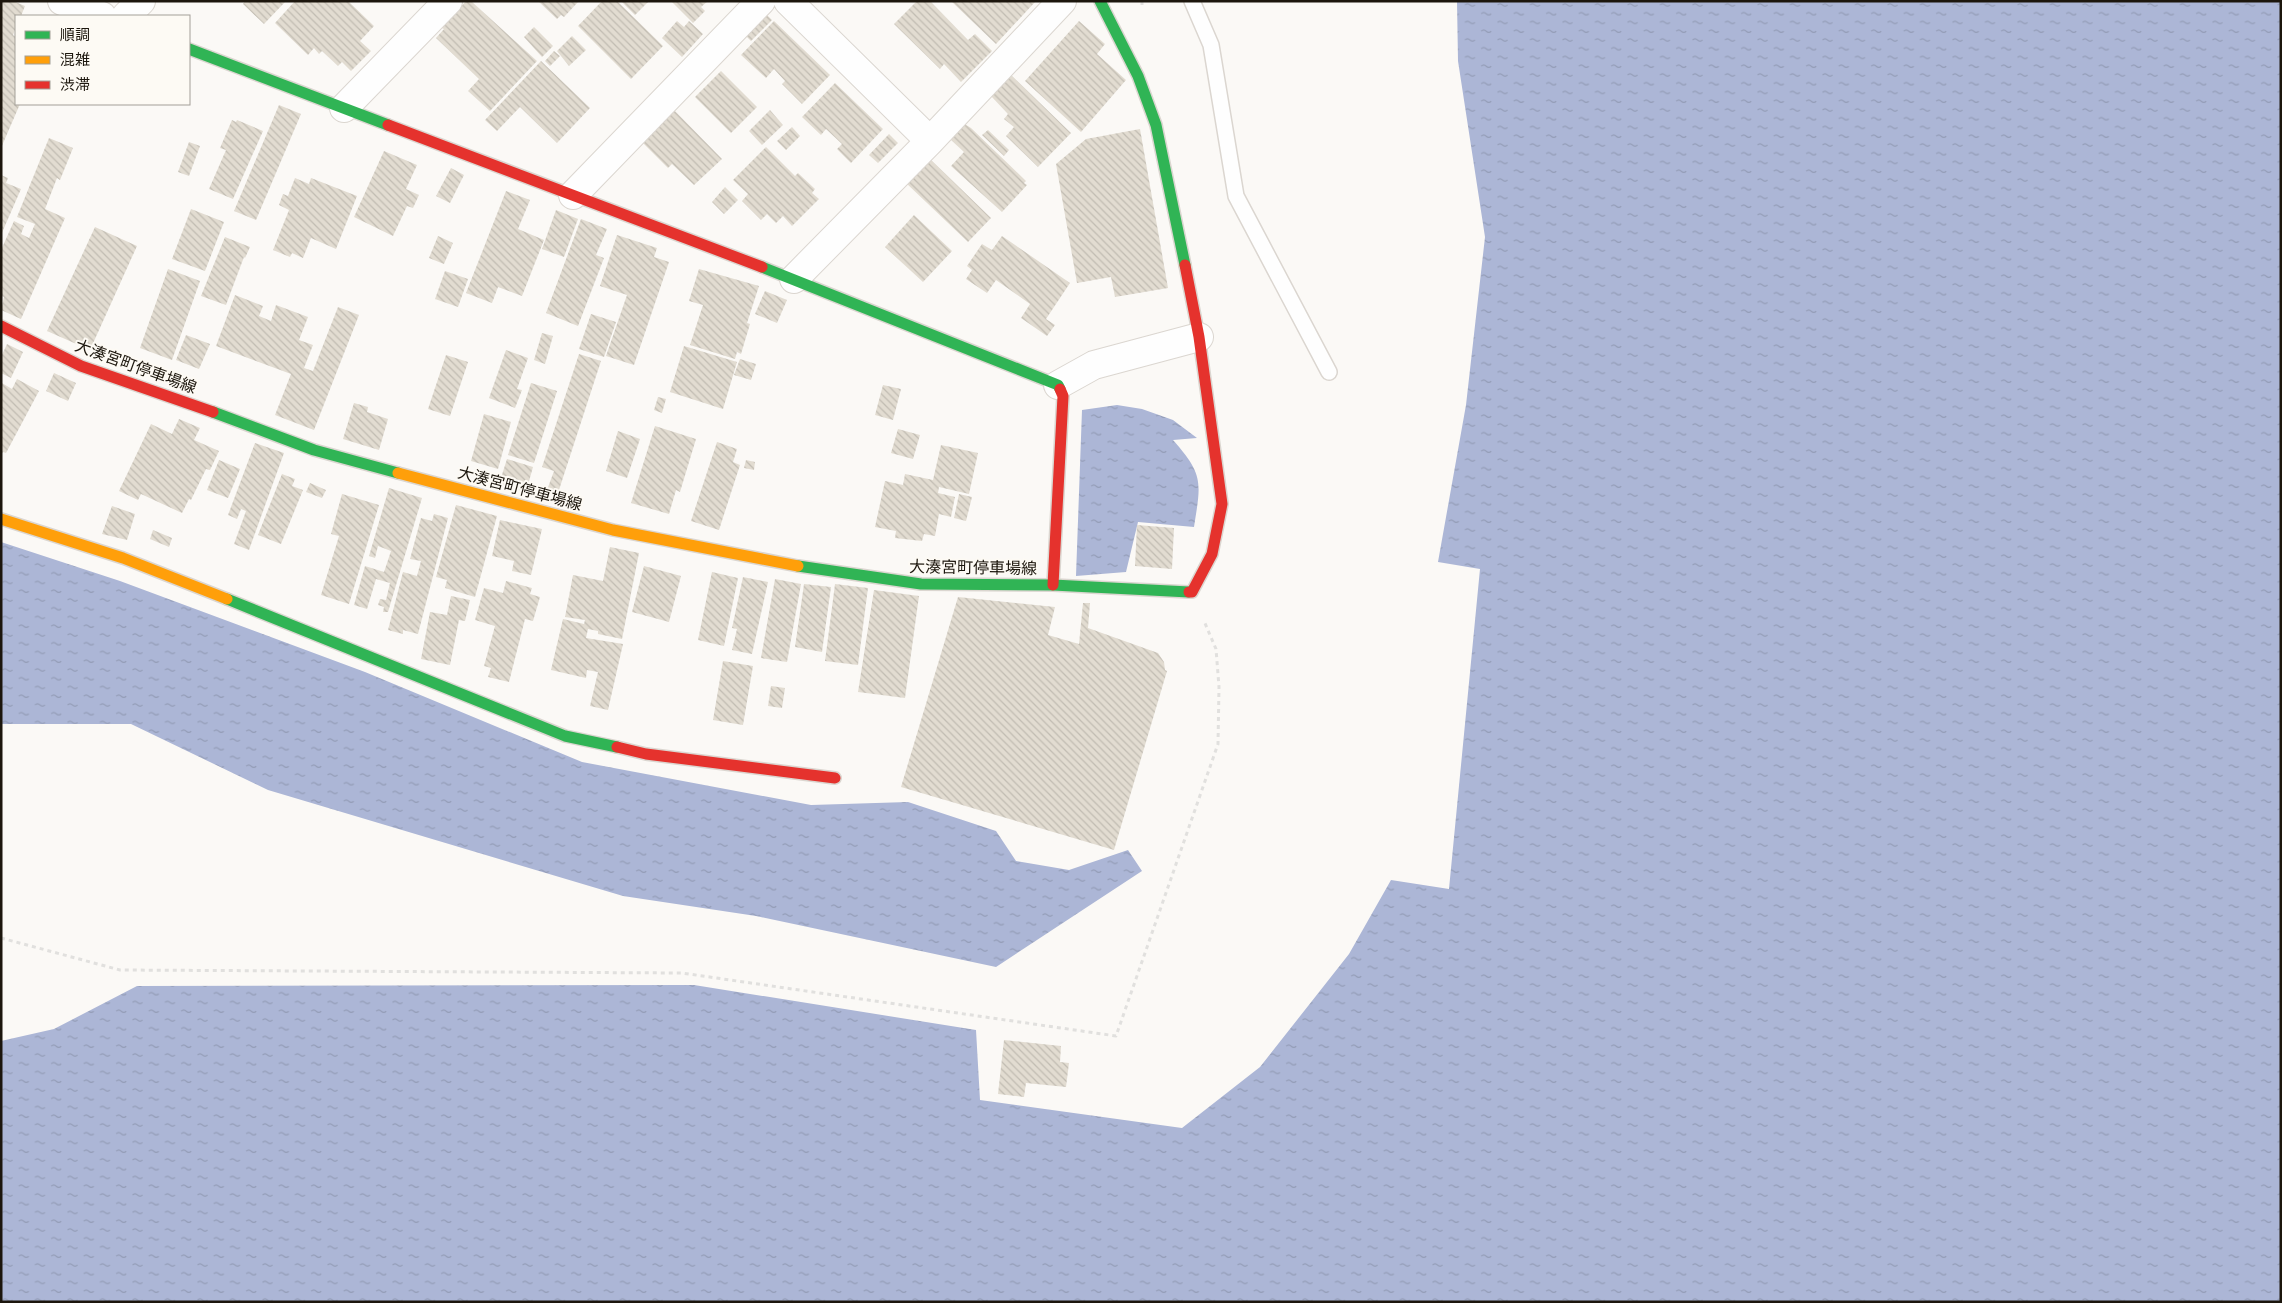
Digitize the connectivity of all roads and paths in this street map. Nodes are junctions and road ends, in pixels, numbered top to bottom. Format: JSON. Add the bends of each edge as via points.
{"nodes":[{"id":1,"x":62,"y":1,"type":"edge"},
{"id":2,"x":141,"y":1,"type":"edge"},
{"id":3,"x":448,"y":1,"type":"edge"},
{"id":4,"x":761,"y":1,"type":"edge"},
{"id":5,"x":788,"y":1,"type":"edge"},
{"id":6,"x":1062,"y":1,"type":"edge"},
{"id":7,"x":1100,"y":1,"type":"edge"},
{"id":8,"x":1192,"y":1,"type":"edge"},
{"id":9,"x":99,"y":15,"type":"edge"},
{"id":10,"x":127,"y":15,"type":"edge"},
{"id":11,"x":190,"y":49,"type":"edge"},
{"id":12,"x":344,"y":108,"type":"junction"},
{"id":13,"x":930,"y":141,"type":"junction"},
{"id":14,"x":573,"y":195,"type":"junction"},
{"id":15,"x":794,"y":279,"type":"junction"},
{"id":16,"x":1,"y":326,"type":"edge"},
{"id":17,"x":1199,"y":337,"type":"junction"},
{"id":18,"x":1329,"y":372,"type":"dead end"},
{"id":19,"x":1058,"y":385,"type":"junction"},
{"id":20,"x":1,"y":519,"type":"edge"},
{"id":21,"x":1053,"y":585,"type":"junction"},
{"id":22,"x":1192,"y":592,"type":"junction"},
{"id":23,"x":835,"y":778,"type":"dead end"},
{"id":24,"x":1,"y":938,"type":"edge"}],
"edges":[{"from":1,"to":9,"type":"street"},
{"from":2,"to":10,"type":"street"},
{"from":3,"to":12,"type":"street"},
{"from":4,"to":14,"type":"street"},
{"from":5,"to":13,"type":"street"},
{"from":6,"to":13,"type":"street"},
{"from":7,"to":17,"type":"street","via":[[1138,76],[1156,126]]},
{"from":8,"to":18,"type":"lane","via":[[1211,45],[1236,196]]},
{"from":11,"to":12,"type":"street"},
{"from":12,"to":14,"type":"street"},
{"from":13,"to":15,"type":"street"},
{"from":14,"to":15,"type":"street"},
{"from":15,"to":19,"type":"street"},
{"from":16,"to":21,"type":"street","name":"大湊宮町停車場線","via":[[81,366],[314,450],[613,530],[788,566],[921,584]]},
{"from":17,"to":19,"type":"street","via":[[1094,365]]},
{"from":17,"to":22,"type":"street","via":[[1222,504],[1212,554]]},
{"from":19,"to":21,"type":"street","via":[[1063,396]]},
{"from":20,"to":23,"type":"street","via":[[166,574],[565,736],[646,754]]},
{"from":21,"to":22,"type":"street","name":"大湊宮町停車場線"},
{"from":22,"to":24,"type":"path","via":[[1216,649],[1218,744],[1116,1036],[682,973],[120,970]]}]}
